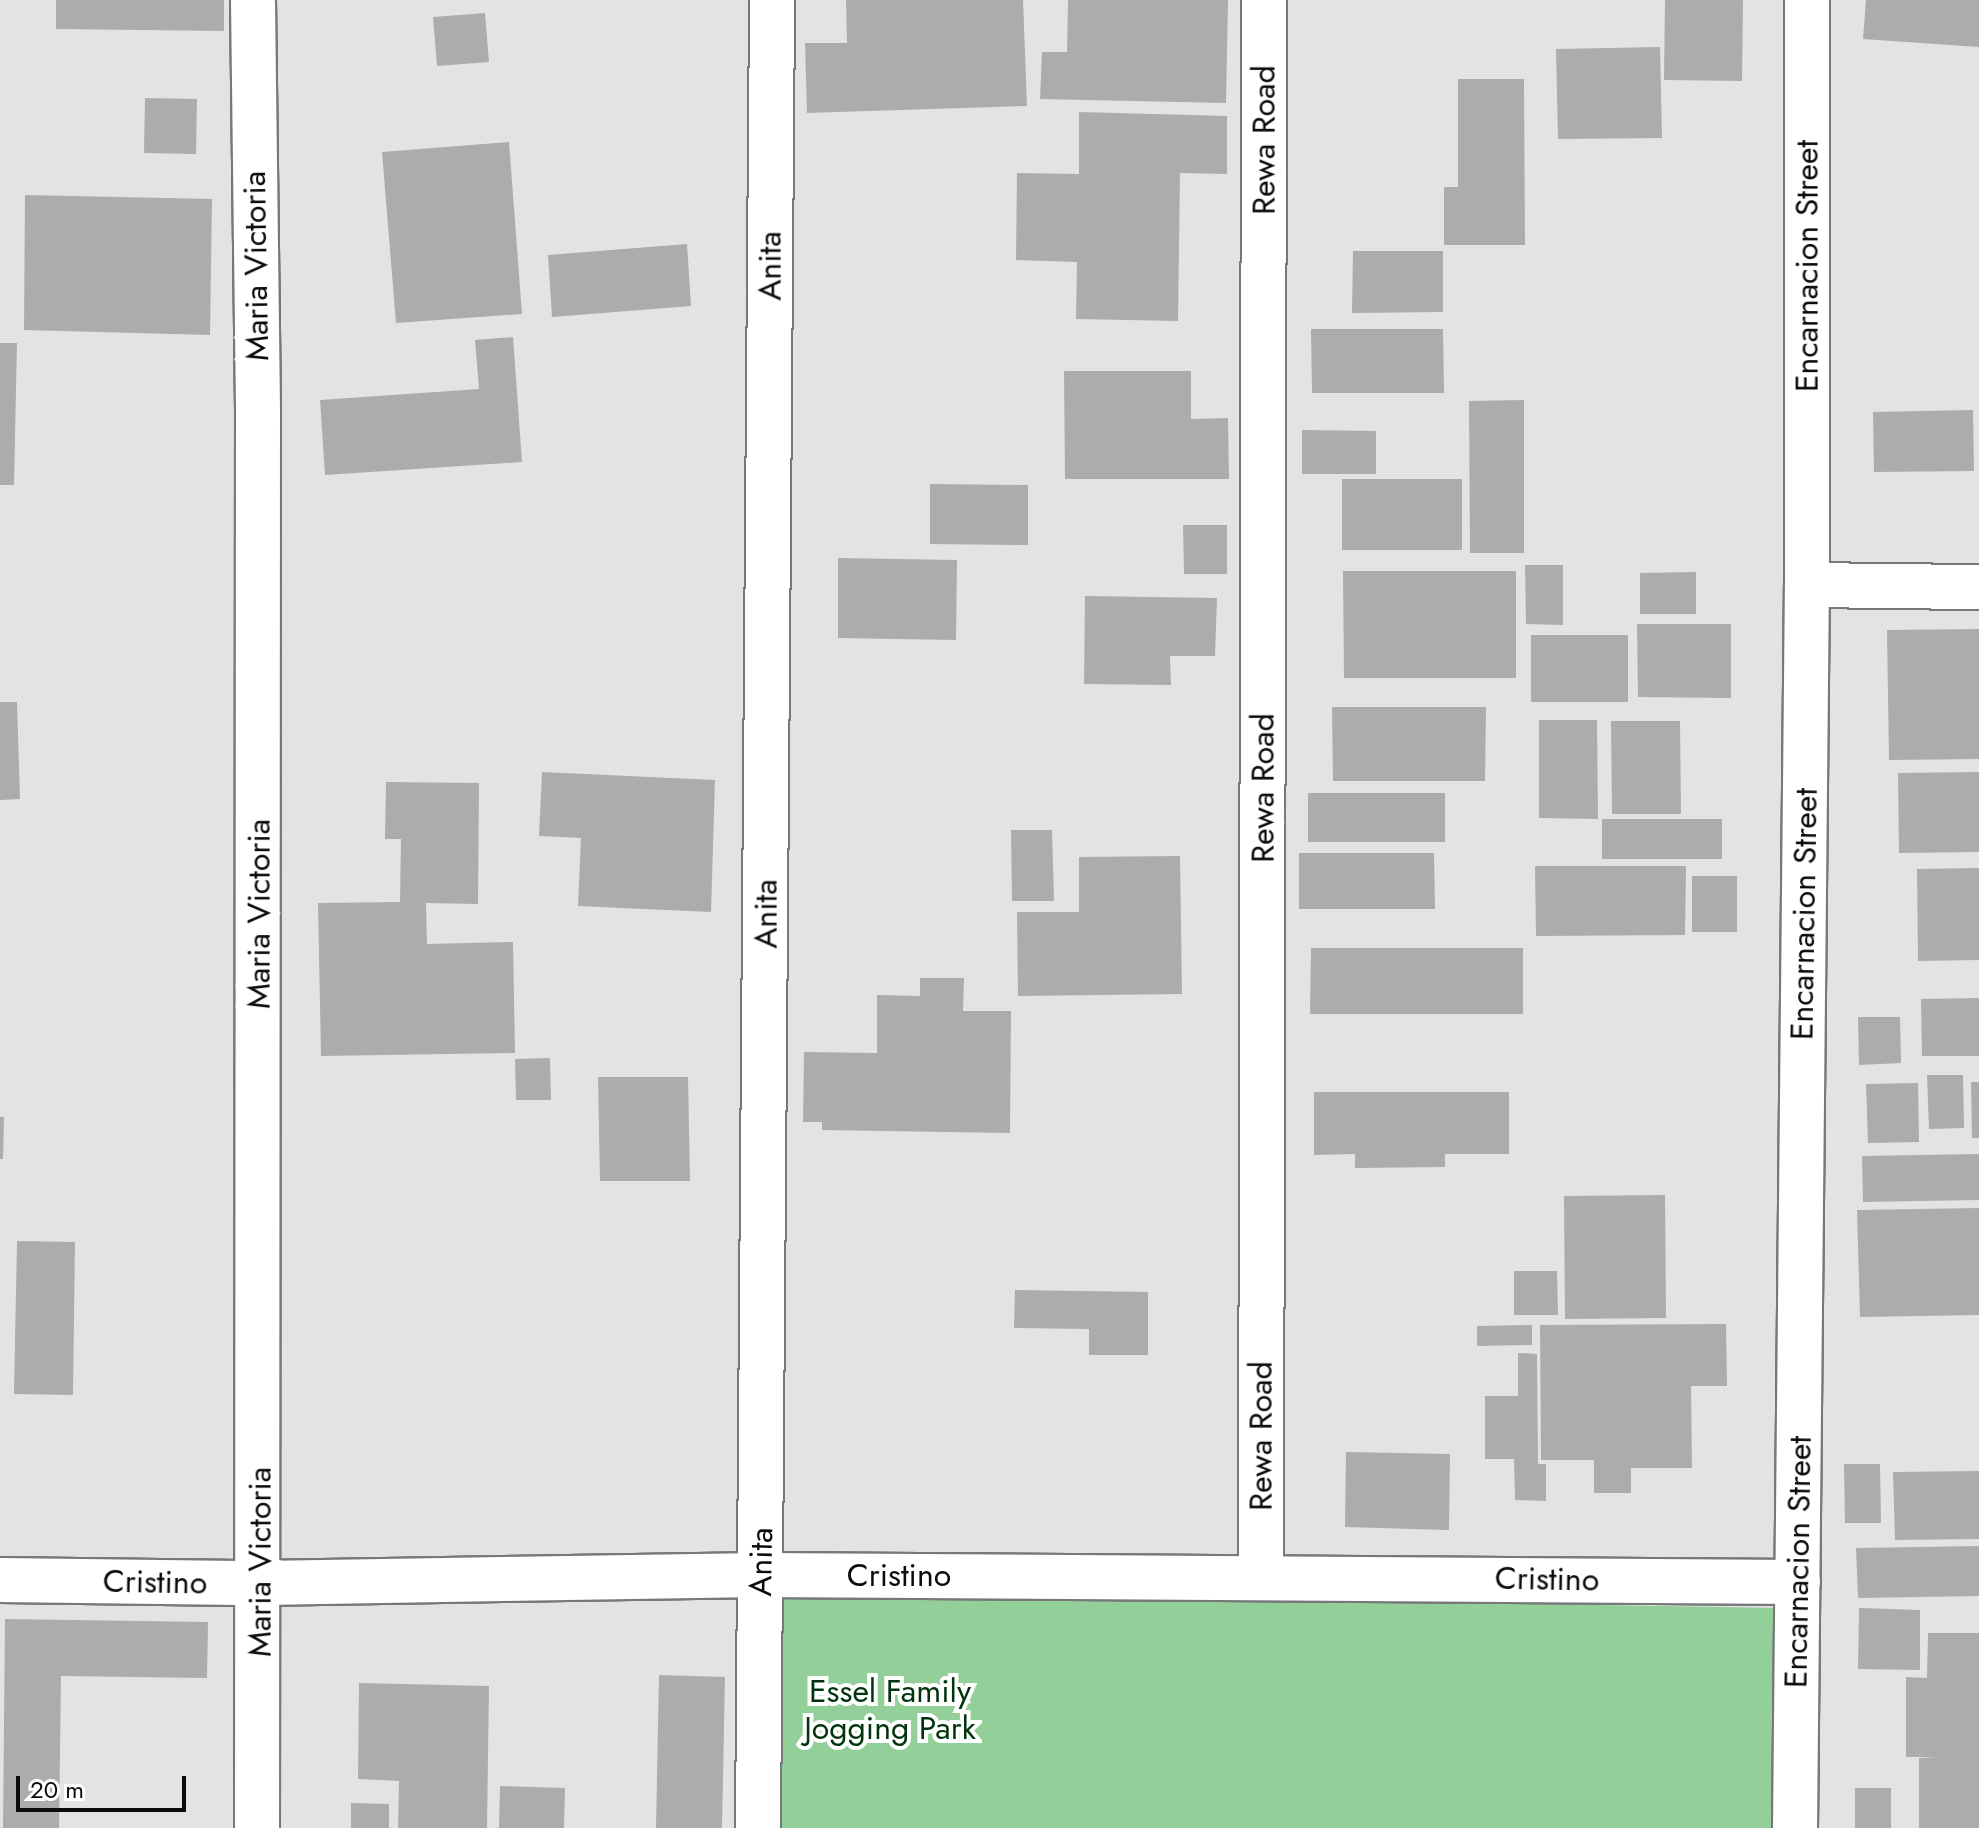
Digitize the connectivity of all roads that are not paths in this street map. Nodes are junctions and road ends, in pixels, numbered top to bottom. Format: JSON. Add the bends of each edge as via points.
{"nodes":[{"id":1,"x":253,"y":0,"type":"edge"},
{"id":2,"x":772,"y":0,"type":"edge"},
{"id":3,"x":1264,"y":0,"type":"edge"},
{"id":4,"x":1807,"y":0,"type":"edge"},
{"id":5,"x":1807,"y":585,"type":"junction"},
{"id":6,"x":1979,"y":587,"type":"edge"},
{"id":7,"x":761,"y":1575,"type":"junction"},
{"id":8,"x":1261,"y":1576,"type":"junction"},
{"id":9,"x":0,"y":1580,"type":"edge"},
{"id":10,"x":1798,"y":1582,"type":"junction"},
{"id":11,"x":261,"y":1583,"type":"junction"},
{"id":12,"x":257,"y":1828,"type":"edge"},
{"id":13,"x":758,"y":1828,"type":"edge"},
{"id":14,"x":1795,"y":1828,"type":"edge"}],
"edges":[{"from":1,"to":11,"type":"street","name":"Maria Victoria"},
{"from":2,"to":7,"type":"street","name":"Anita"},
{"from":3,"to":8,"type":"street","name":"Rewa Road"},
{"from":4,"to":5,"type":"street","name":"Encarnacion Street"},
{"from":5,"to":6,"type":"street"},
{"from":5,"to":10,"type":"street","name":"Encarnacion Street"},
{"from":7,"to":8,"type":"street","name":"Cristino"},
{"from":7,"to":11,"type":"street","name":"Cristino"},
{"from":7,"to":13,"type":"street","name":"Anita"},
{"from":8,"to":10,"type":"street","name":"Cristino"},
{"from":9,"to":11,"type":"street","name":"Cristino"},
{"from":10,"to":14,"type":"street","name":"Encarnacion Street"},
{"from":11,"to":12,"type":"street","name":"Maria Victoria"}]}
